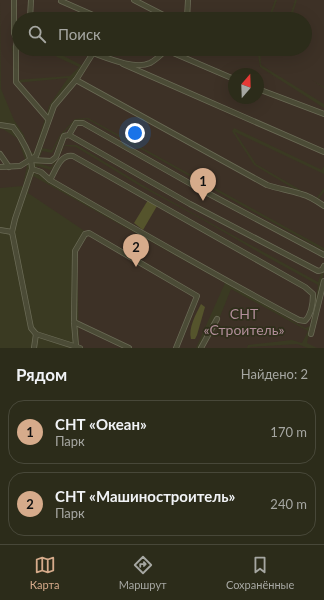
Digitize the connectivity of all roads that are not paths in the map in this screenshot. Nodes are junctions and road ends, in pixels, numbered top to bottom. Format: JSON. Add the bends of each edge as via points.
{"nodes":[{"id":1,"x":14,"y":0,"type":"edge"},
{"id":2,"x":31,"y":0,"type":"edge"},
{"id":3,"x":134,"y":0,"type":"edge"},
{"id":4,"x":188,"y":0,"type":"edge"},
{"id":5,"x":61,"y":1,"type":"dead end"},
{"id":6,"x":14,"y":12,"type":"edge"},
{"id":7,"x":30,"y":12,"type":"edge"},
{"id":8,"x":86,"y":12,"type":"edge"},
{"id":9,"x":157,"y":12,"type":"edge"},
{"id":10,"x":187,"y":12,"type":"edge"},
{"id":11,"x":16,"y":56,"type":"edge"},
{"id":12,"x":91,"y":56,"type":"edge"},
{"id":13,"x":102,"y":56,"type":"edge"},
{"id":14,"x":158,"y":56,"type":"edge"},
{"id":15,"x":179,"y":56,"type":"edge"},
{"id":16,"x":114,"y":60,"type":"junction"},
{"id":17,"x":228,"y":76,"type":"edge"},
{"id":18,"x":76,"y":80,"type":"junction"},
{"id":19,"x":264,"y":91,"type":"edge"},
{"id":20,"x":324,"y":114,"type":"edge"},
{"id":21,"x":48,"y":119,"type":"junction"},
{"id":22,"x":0,"y":125,"type":"edge"},
{"id":23,"x":69,"y":135,"type":"junction"},
{"id":24,"x":324,"y":152,"type":"edge"},
{"id":25,"x":0,"y":154,"type":"edge"},
{"id":26,"x":30,"y":160,"type":"junction"},
{"id":27,"x":0,"y":167,"type":"edge"},
{"id":28,"x":9,"y":167,"type":"junction"},
{"id":29,"x":32,"y":170,"type":"junction"},
{"id":30,"x":50,"y":180,"type":"junction"},
{"id":31,"x":324,"y":206,"type":"edge"},
{"id":32,"x":0,"y":230,"type":"edge"},
{"id":33,"x":12,"y":232,"type":"junction"},
{"id":34,"x":324,"y":255,"type":"edge"},
{"id":35,"x":324,"y":266,"type":"edge"},
{"id":36,"x":324,"y":281,"type":"edge"},
{"id":37,"x":217,"y":319,"type":"dead end"},
{"id":38,"x":74,"y":322,"type":"junction"},
{"id":39,"x":36,"y":334,"type":"junction"},
{"id":40,"x":311,"y":334,"type":"dead end"},
{"id":41,"x":78,"y":347,"type":"edge"},
{"id":42,"x":34,"y":348,"type":"edge"},
{"id":43,"x":129,"y":348,"type":"edge"},
{"id":44,"x":176,"y":348,"type":"edge"},
{"id":45,"x":201,"y":348,"type":"edge"}],
"edges":[{"from":1,"to":6,"type":"street"},
{"from":2,"to":7,"type":"street"},
{"from":3,"to":9,"type":"street"},
{"from":4,"to":10,"type":"street"},
{"from":5,"to":8,"type":"street"},
{"from":11,"to":21,"type":"street","via":[[16,82]]},
{"from":12,"to":18,"type":"street"},
{"from":13,"to":16,"type":"street"},
{"from":14,"to":16,"type":"street","via":[[150,63],[141,65]]},
{"from":15,"to":17,"type":"street"},
{"from":16,"to":24,"type":"street"},
{"from":18,"to":21,"type":"street","via":[[54,106]]},
{"from":18,"to":31,"type":"street","via":[[267,184],[302,194]]},
{"from":19,"to":20,"type":"street"},
{"from":21,"to":26,"type":"street","via":[[36,156]]},
{"from":22,"to":26,"type":"street","via":[[13,127],[21,137]]},
{"from":23,"to":26,"type":"street","via":[[64,136],[56,157],[51,161]]},
{"from":23,"to":34,"type":"street","via":[[76,123],[83,123]]},
{"from":23,"to":35,"type":"street","via":[[190,204],[318,272]]},
{"from":25,"to":28,"type":"street"},
{"from":26,"to":28,"type":"street","via":[[20,166]]},
{"from":26,"to":29,"type":"street"},
{"from":27,"to":28,"type":"street"},
{"from":29,"to":30,"type":"street","via":[[41,172]]},
{"from":29,"to":33,"type":"street"},
{"from":30,"to":30,"type":"street","via":[[238,288],[299,320],[307,319],[313,303],[313,294],[305,288],[73,156],[63,157]]},
{"from":32,"to":33,"type":"street"},
{"from":33,"to":39,"type":"street","via":[[31,328]]},
{"from":36,"to":40,"type":"street"},
{"from":37,"to":45,"type":"street"},
{"from":38,"to":41,"type":"street"},
{"from":38,"to":43,"type":"street"},
{"from":38,"to":44,"type":"street","via":[[75,251],[85,234],[89,233],[197,296]]},
{"from":39,"to":41,"type":"street"},
{"from":39,"to":42,"type":"street"}]}
